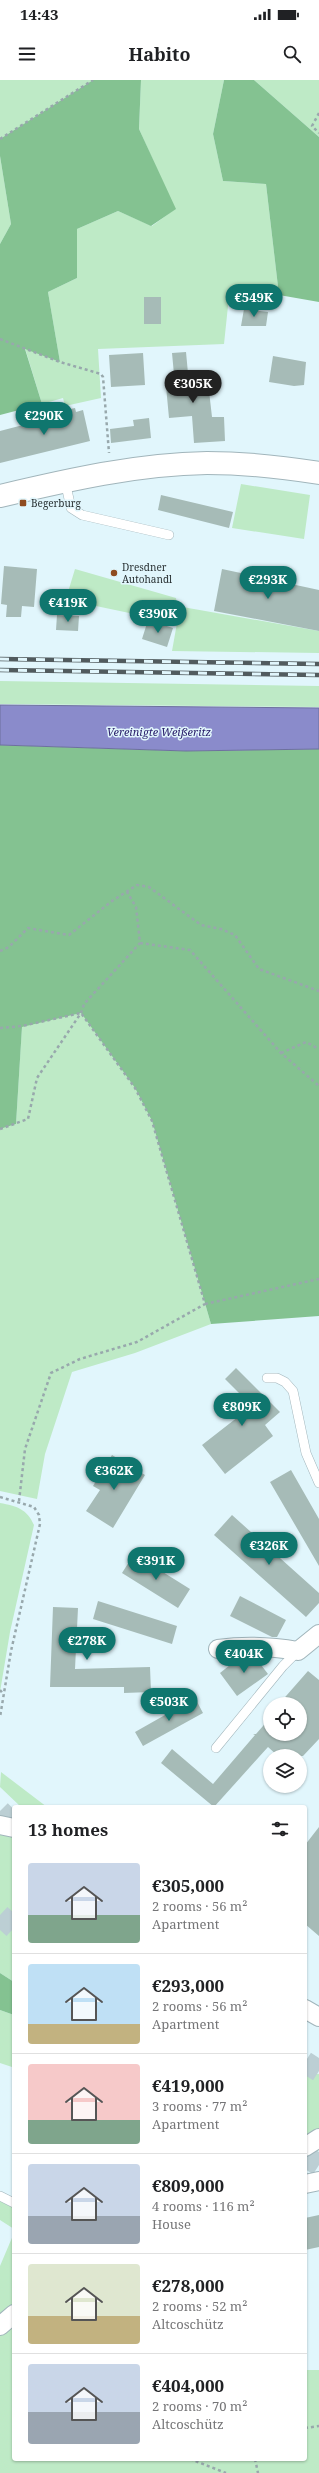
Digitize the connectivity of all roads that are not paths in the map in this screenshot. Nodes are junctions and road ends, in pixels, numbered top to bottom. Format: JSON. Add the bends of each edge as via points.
{"nodes":[{"id":1,"x":319,"y":473,"type":"edge"},
{"id":2,"x":65,"y":481,"type":"junction"},
{"id":3,"x":0,"y":496,"type":"edge"},
{"id":4,"x":169,"y":535,"type":"dead end"},
{"id":5,"x":267,"y":1378,"type":"dead end"},
{"id":6,"x":319,"y":1483,"type":"edge"},
{"id":7,"x":319,"y":1634,"type":"edge"},
{"id":8,"x":218,"y":1649,"type":"dead end"},
{"id":9,"x":298,"y":1651,"type":"junction"},
{"id":10,"x":216,"y":1748,"type":"dead end"},
{"id":11,"x":0,"y":1825,"type":"edge"},
{"id":12,"x":12,"y":1828,"type":"edge"},
{"id":13,"x":307,"y":2009,"type":"edge"},
{"id":14,"x":319,"y":2017,"type":"edge"},
{"id":15,"x":319,"y":2138,"type":"edge"},
{"id":16,"x":307,"y":2145,"type":"edge"},
{"id":17,"x":319,"y":2182,"type":"edge"},
{"id":18,"x":307,"y":2184,"type":"edge"},
{"id":19,"x":0,"y":2196,"type":"edge"},
{"id":20,"x":12,"y":2202,"type":"edge"},
{"id":21,"x":12,"y":2316,"type":"edge"},
{"id":22,"x":0,"y":2326,"type":"edge"}],
"edges":[{"from":1,"to":2,"type":"main road","via":[[242,464],[206,463],[140,468]]},
{"from":2,"to":3,"type":"main road"},
{"from":2,"to":4,"type":"lane","via":[[71,508],[82,516]]},
{"from":5,"to":6,"type":"lane","via":[[281,1380],[294,1391],[306,1453]]},
{"from":7,"to":9,"type":"street"},
{"from":8,"to":9,"type":"street","via":[[244,1645]]},
{"from":9,"to":10,"type":"lane"},
{"from":11,"to":12,"type":"street"},
{"from":13,"to":14,"type":"street"},
{"from":15,"to":16,"type":"street"},
{"from":17,"to":18,"type":"street"},
{"from":19,"to":20,"type":"lane"},
{"from":21,"to":22,"type":"street"}]}
